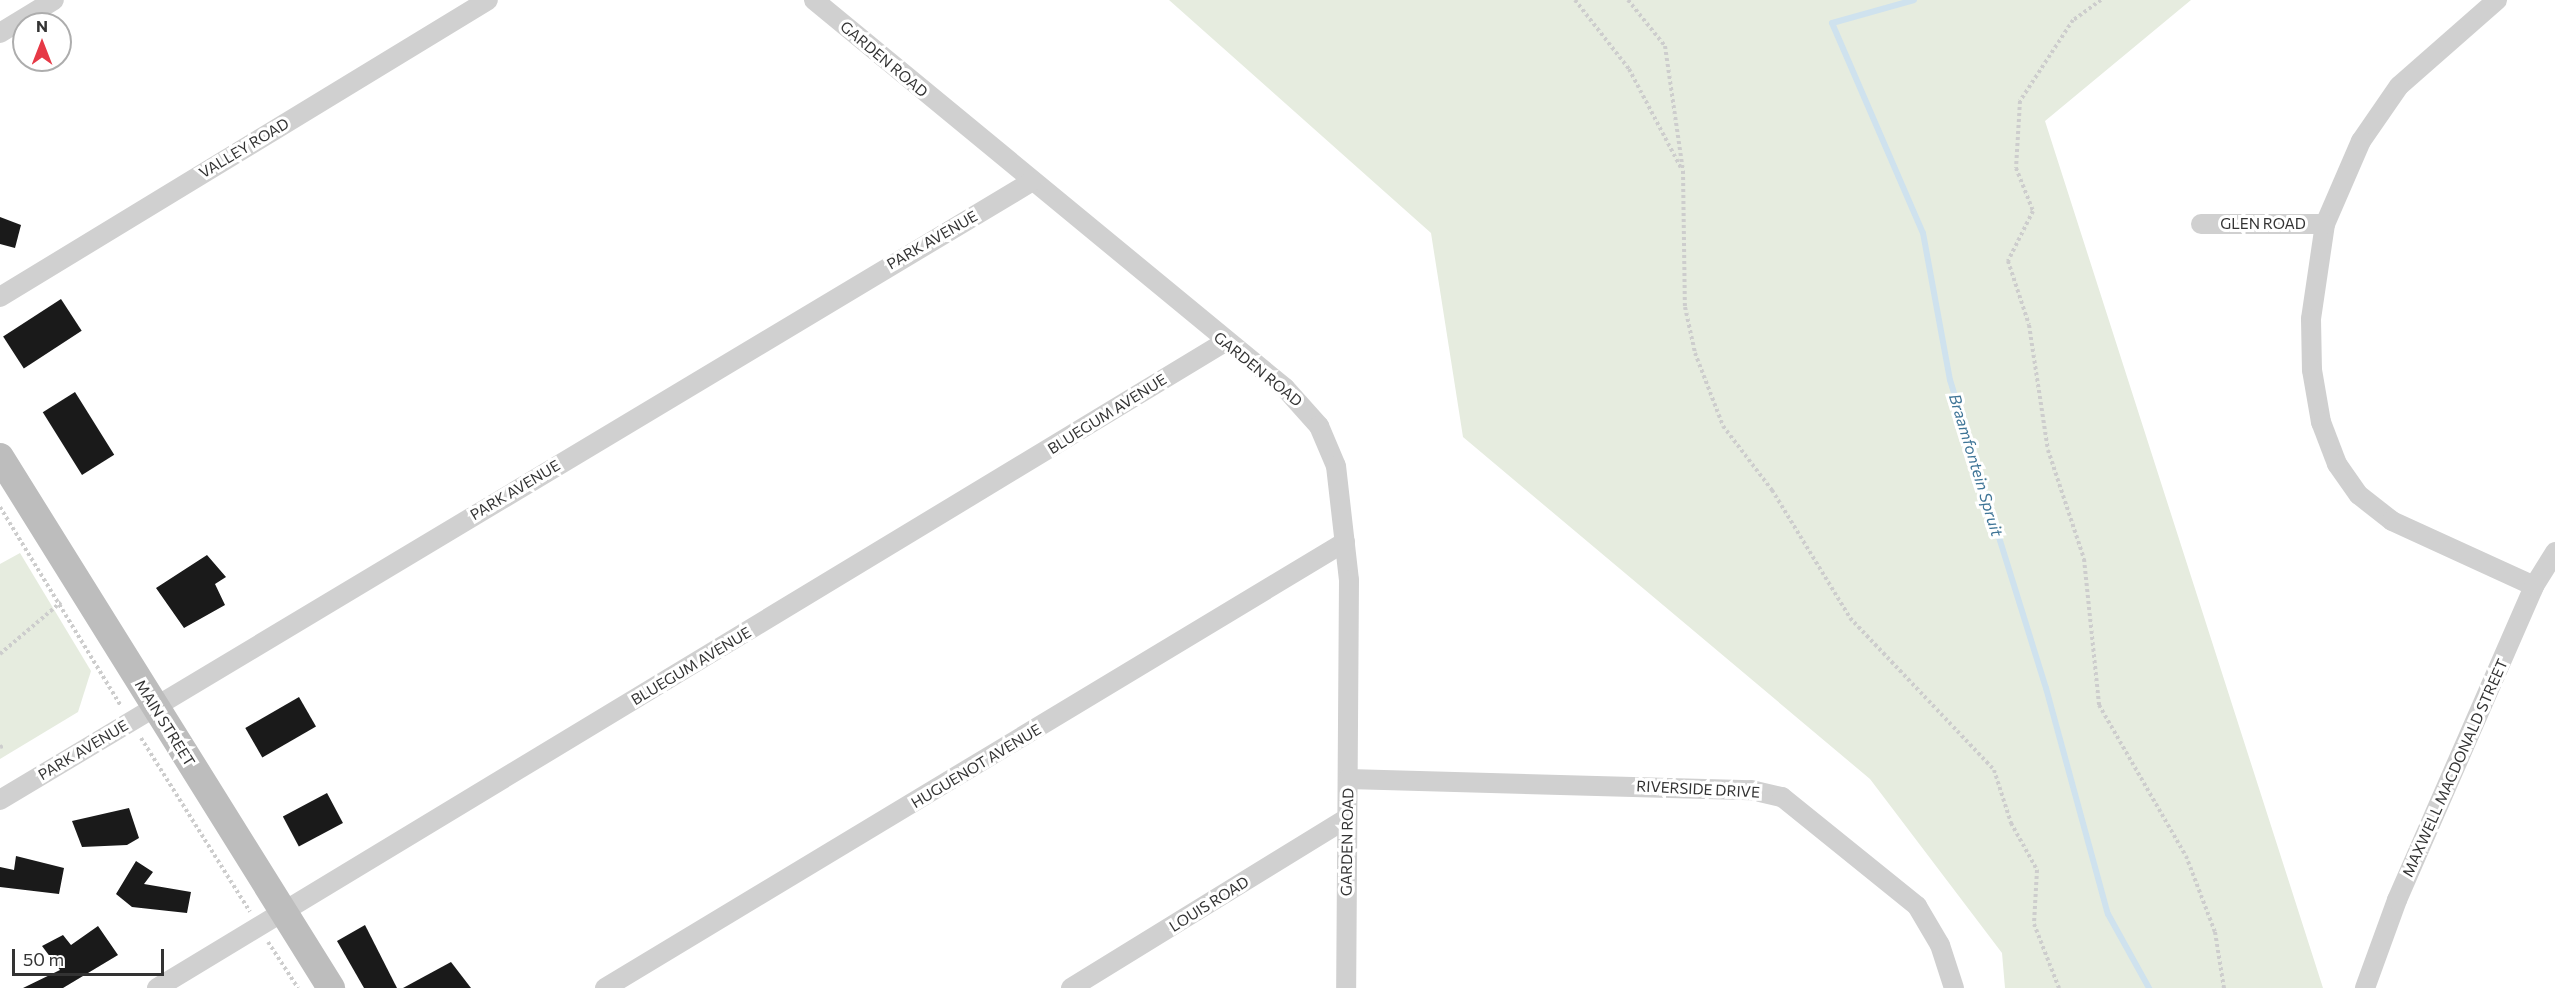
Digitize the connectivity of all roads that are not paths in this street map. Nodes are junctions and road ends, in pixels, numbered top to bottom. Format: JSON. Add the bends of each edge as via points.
{"nodes":[{"id":1,"x":54,"y":0,"type":"edge"},
{"id":2,"x":489,"y":0,"type":"edge"},
{"id":3,"x":814,"y":0,"type":"edge"},
{"id":4,"x":2497,"y":0,"type":"edge"},
{"id":5,"x":0,"y":33,"type":"edge"},
{"id":6,"x":1031,"y":182,"type":"junction"},
{"id":7,"x":2201,"y":224,"type":"dead end"},
{"id":8,"x":2325,"y":224,"type":"junction"},
{"id":9,"x":0,"y":297,"type":"edge"},
{"id":10,"x":1225,"y":342,"type":"junction"},
{"id":11,"x":0,"y":457,"type":"edge"},
{"id":12,"x":1345,"y":542,"type":"junction"},
{"id":13,"x":2555,"y":552,"type":"edge"},
{"id":14,"x":2534,"y":586,"type":"junction"},
{"id":15,"x":155,"y":708,"type":"junction"},
{"id":16,"x":1348,"y":779,"type":"junction"},
{"id":17,"x":0,"y":800,"type":"edge"},
{"id":18,"x":1346,"y":819,"type":"junction"},
{"id":19,"x":283,"y":911,"type":"junction"},
{"id":20,"x":156,"y":988,"type":"edge"},
{"id":21,"x":331,"y":988,"type":"edge"},
{"id":22,"x":605,"y":988,"type":"edge"},
{"id":23,"x":1071,"y":988,"type":"edge"},
{"id":24,"x":1346,"y":988,"type":"edge"},
{"id":25,"x":1954,"y":988,"type":"edge"},
{"id":26,"x":2366,"y":988,"type":"edge"}],
"edges":[{"from":1,"to":5,"type":"street"},
{"from":2,"to":9,"type":"street","name":"VALLEY ROAD"},
{"from":3,"to":6,"type":"street","name":"GARDEN ROAD"},
{"from":4,"to":8,"type":"street","via":[[2399,86],[2361,141]]},
{"from":6,"to":10,"type":"street","name":"GARDEN ROAD"},
{"from":6,"to":15,"type":"street","name":"PARK AVENUE"},
{"from":7,"to":8,"type":"street","name":"GLEN ROAD"},
{"from":8,"to":14,"type":"street","via":[[2311,319],[2312,370],[2321,422],[2337,464],[2359,495],[2392,521]]},
{"from":10,"to":12,"type":"street","name":"GARDEN ROAD","via":[[1290,392],[1319,426],[1336,466]]},
{"from":10,"to":19,"type":"street","name":"BLUEGUM AVENUE"},
{"from":11,"to":15,"type":"street","name":"MAIN STREET","via":[[70,595]]},
{"from":12,"to":16,"type":"street","name":"GARDEN ROAD","via":[[1350,623]]},
{"from":12,"to":22,"type":"street","name":"HUGUENOT AVENUE"},
{"from":13,"to":14,"type":"street","name":"MAXWELL MACDONALD STREET"},
{"from":14,"to":26,"type":"street","name":"MAXWELL MACDONALD STREET","via":[[2397,900]]},
{"from":15,"to":17,"type":"street","name":"PARK AVENUE"},
{"from":15,"to":19,"type":"street","name":"MAIN STREET"},
{"from":16,"to":18,"type":"street","name":"GARDEN ROAD"},
{"from":16,"to":25,"type":"street","name":"RIVERSIDE DRIVE","via":[[1751,790],[1782,797],[1917,906],[1940,945]]},
{"from":18,"to":23,"type":"street","name":"LOUIS ROAD"},
{"from":18,"to":24,"type":"street","name":"GARDEN ROAD"},
{"from":19,"to":20,"type":"street","name":"BLUEGUM AVENUE"},
{"from":19,"to":21,"type":"street","name":"MAIN STREET"}]}
